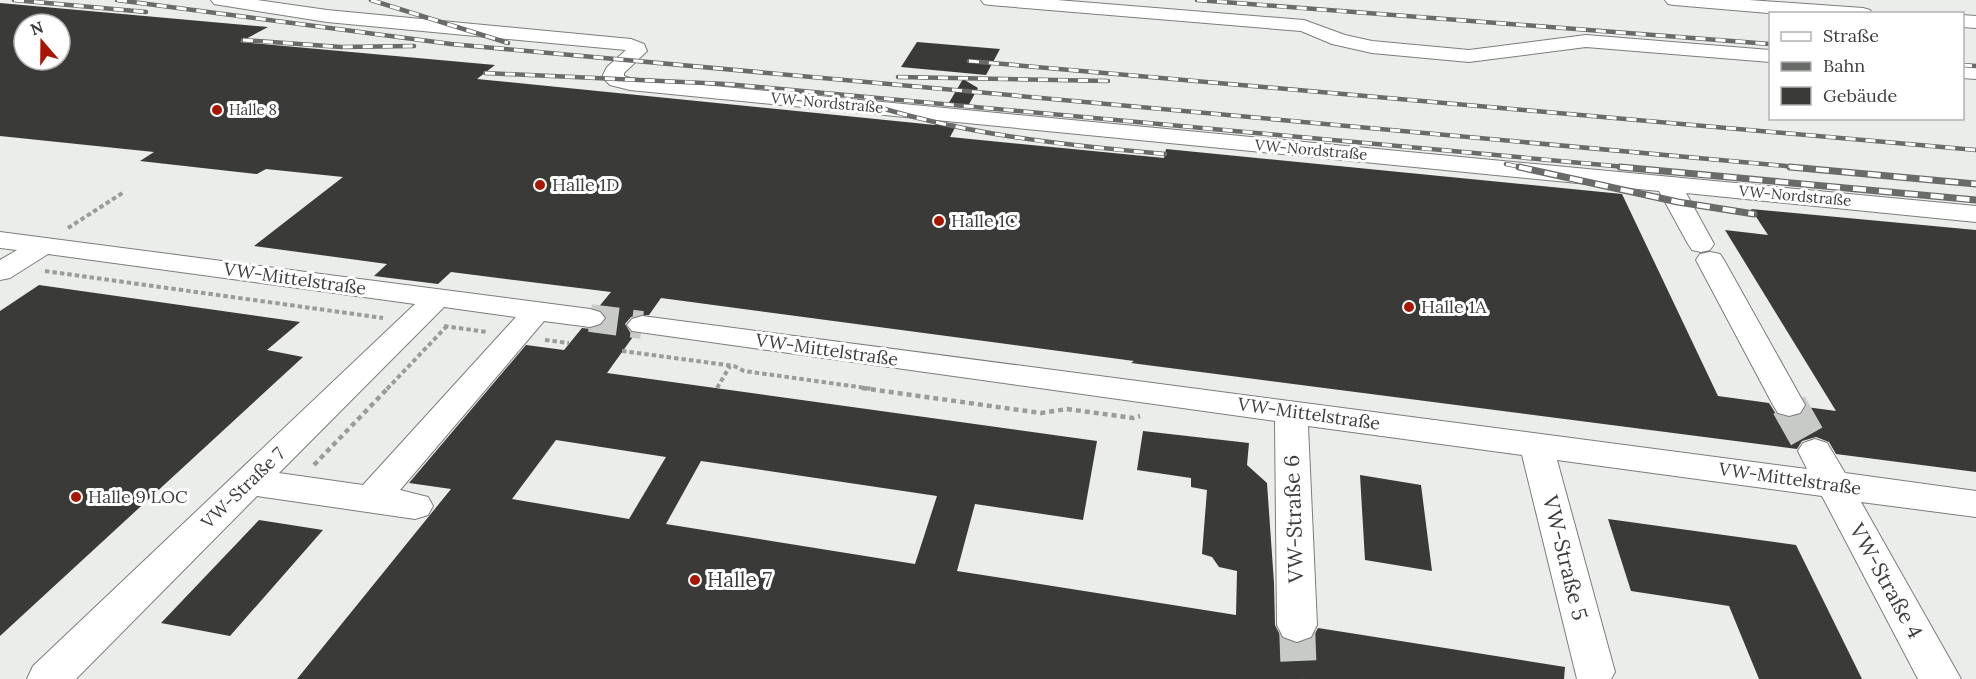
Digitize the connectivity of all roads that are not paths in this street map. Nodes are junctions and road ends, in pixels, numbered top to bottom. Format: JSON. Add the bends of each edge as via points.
{"nodes":[{"id":1,"x":220,"y":0,"type":"edge"},
{"id":2,"x":990,"y":0,"type":"edge"},
{"id":3,"x":1674,"y":0,"type":"edge"},
{"id":4,"x":1836,"y":12,"type":"edge"},
{"id":5,"x":1769,"y":56,"type":"edge"},
{"id":6,"x":1668,"y":184,"type":"junction"},
{"id":7,"x":1976,"y":213,"type":"edge"},
{"id":8,"x":51,"y":236,"type":"junction"},
{"id":9,"x":0,"y":240,"type":"edge"},
{"id":10,"x":5,"y":269,"type":"edge"},
{"id":11,"x":537,"y":311,"type":"junction"},
{"id":12,"x":442,"y":312,"type":"junction"},
{"id":13,"x":590,"y":318,"type":"tunnel mouth"},
{"id":14,"x":642,"y":325,"type":"tunnel mouth"},
{"id":15,"x":1790,"y":405,"type":"tunnel mouth"},
{"id":16,"x":1291,"y":412,"type":"junction"},
{"id":17,"x":1536,"y":445,"type":"junction"},
{"id":18,"x":1815,"y":451,"type":"tunnel mouth"},
{"id":19,"x":249,"y":482,"type":"junction"},
{"id":20,"x":1833,"y":485,"type":"junction"},
{"id":21,"x":371,"y":500,"type":"junction"},
{"id":22,"x":1976,"y":504,"type":"edge"},
{"id":23,"x":416,"y":506,"type":"dead end"},
{"id":24,"x":1297,"y":625,"type":"tunnel mouth"},
{"id":25,"x":1594,"y":672,"type":"dead end"},
{"id":26,"x":48,"y":679,"type":"edge"},
{"id":27,"x":1940,"y":679,"type":"edge"}],
"edges":[{"from":1,"to":6,"type":"street","name":"VW-Nordstraße","via":[[327,16],[632,45],[637,51],[612,76],[617,81],[645,86]]},
{"from":2,"to":5,"type":"street","via":[[1304,26],[1339,40],[1372,47],[1469,56],[1586,41]]},
{"from":3,"to":4,"type":"street"},
{"from":6,"to":7,"type":"street","name":"VW-Nordstraße"},
{"from":6,"to":15,"type":"street"},
{"from":8,"to":9,"type":"street","name":"VW-Mittelstraße"},
{"from":8,"to":10,"type":"street"},
{"from":8,"to":12,"type":"street","name":"VW-Mittelstraße"},
{"from":11,"to":12,"type":"street","name":"VW-Mittelstraße"},
{"from":11,"to":13,"type":"street","name":"VW-Mittelstraße"},
{"from":11,"to":21,"type":"street"},
{"from":12,"to":19,"type":"street","name":"VW-Straße 7","via":[[412,322]]},
{"from":14,"to":16,"type":"street","name":"VW-Mittelstraße"},
{"from":16,"to":17,"type":"street","name":"VW-Mittelstraße"},
{"from":16,"to":24,"type":"street","name":"VW-Straße 6"},
{"from":17,"to":20,"type":"street","name":"VW-Mittelstraße"},
{"from":17,"to":25,"type":"street","name":"VW-Straße 5"},
{"from":18,"to":20,"type":"street","name":"VW-Straße 4"},
{"from":19,"to":21,"type":"street"},
{"from":19,"to":26,"type":"street","name":"VW-Straße 7"},
{"from":20,"to":22,"type":"street","name":"VW-Mittelstraße"},
{"from":20,"to":27,"type":"street","name":"VW-Straße 4"},
{"from":21,"to":23,"type":"street"}]}
